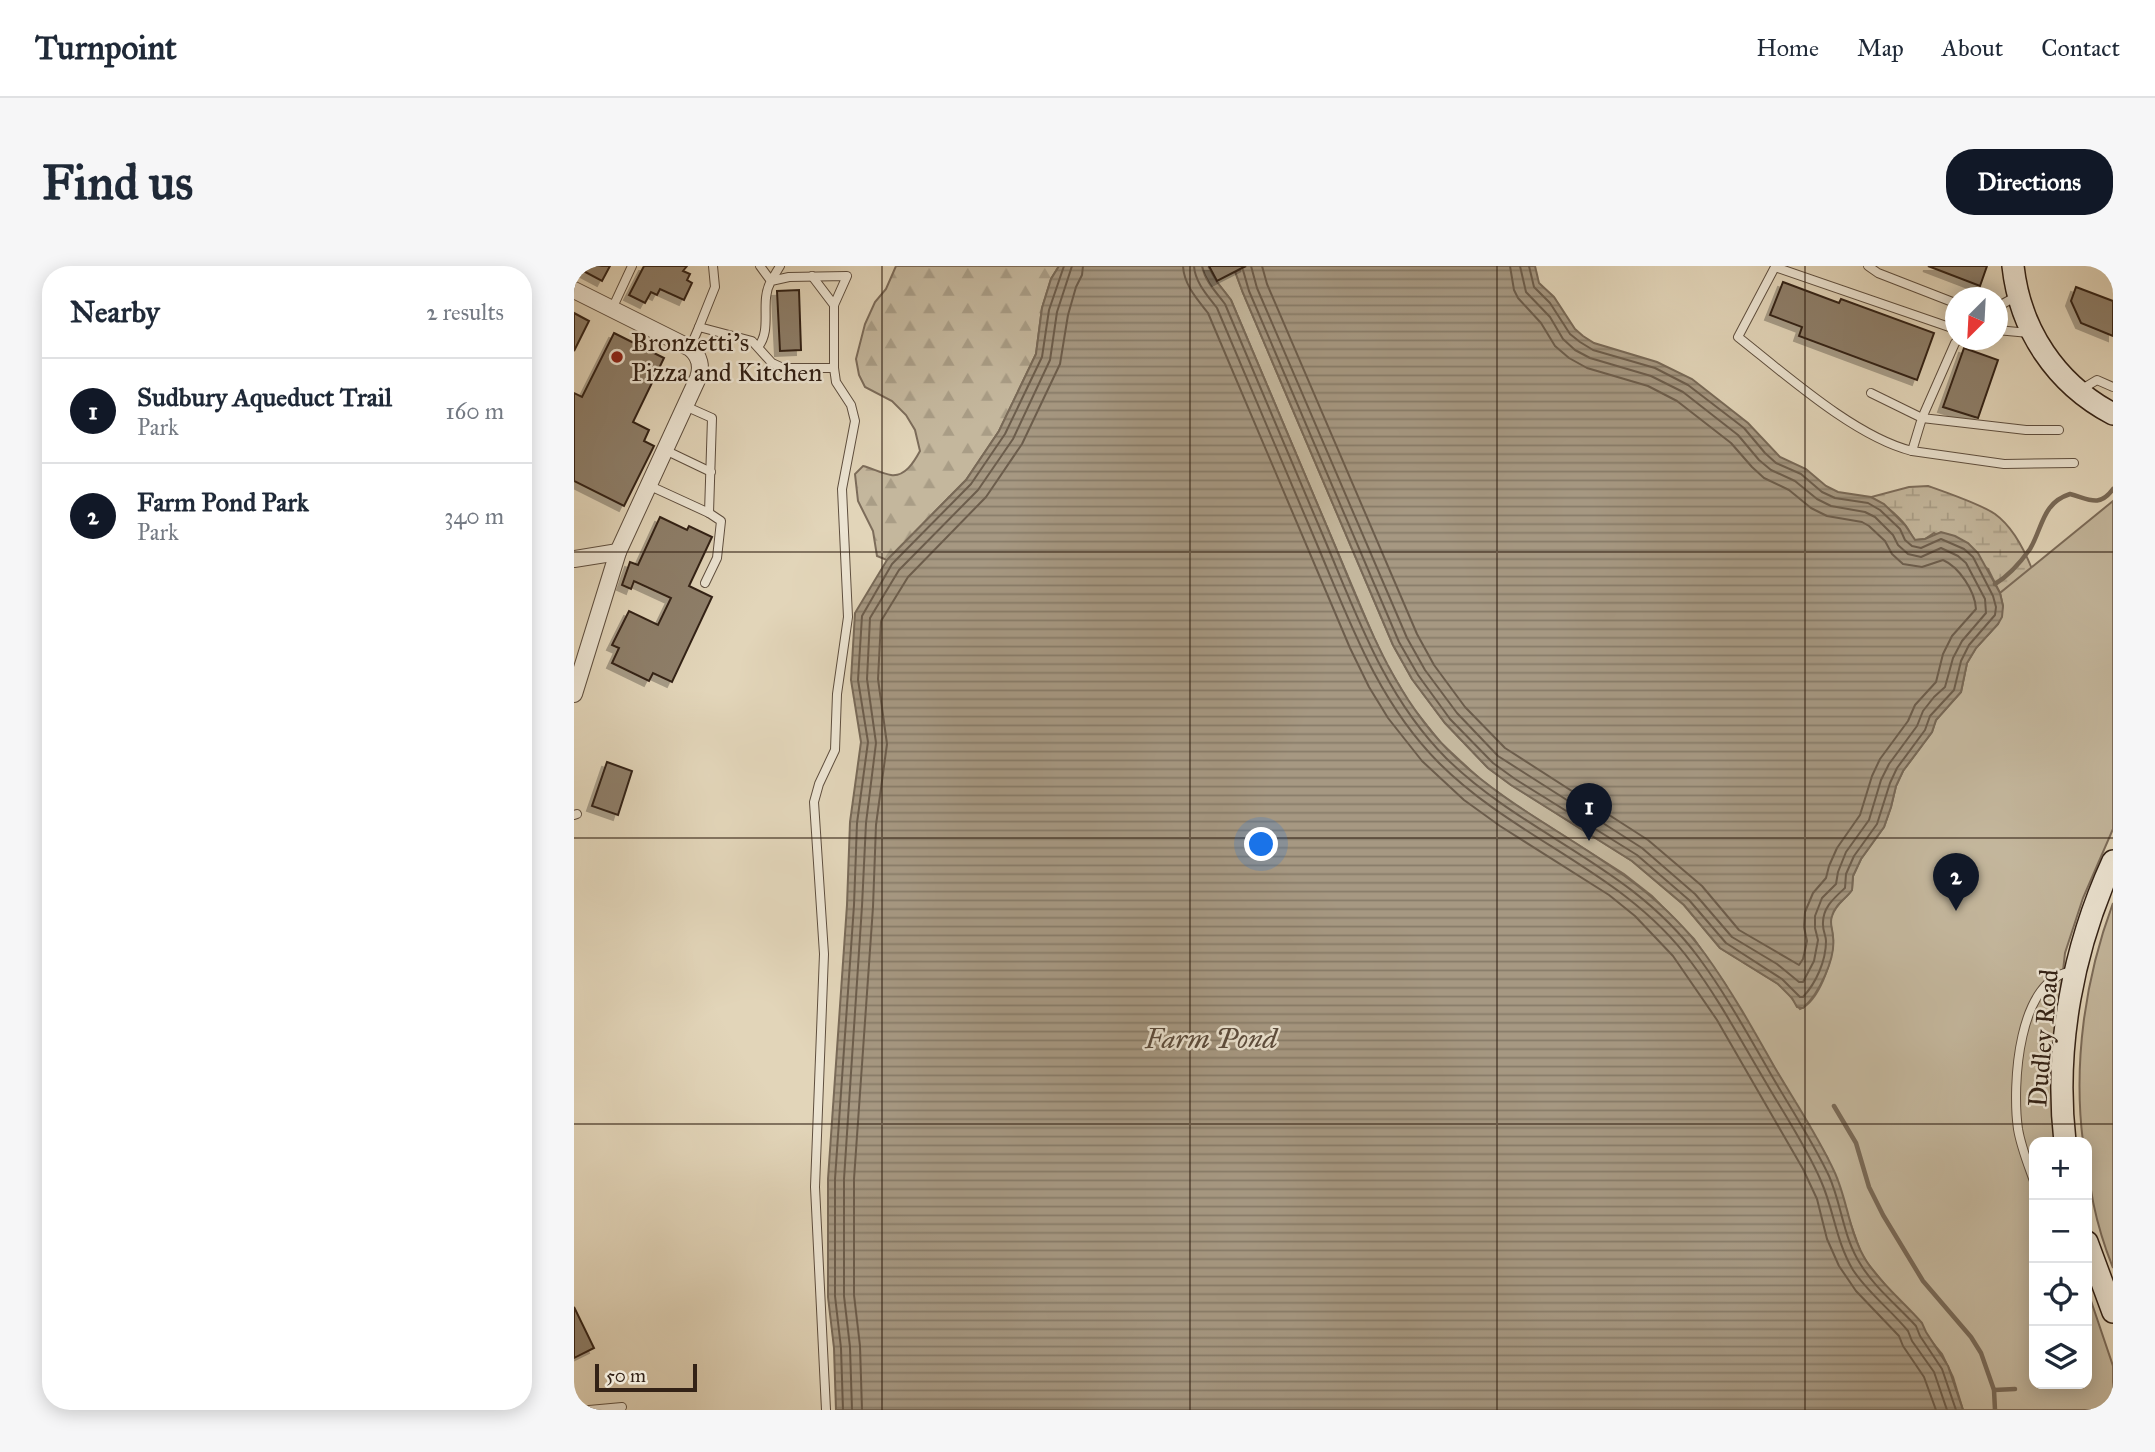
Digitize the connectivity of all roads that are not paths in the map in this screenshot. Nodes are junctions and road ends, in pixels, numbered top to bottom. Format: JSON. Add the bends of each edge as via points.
{"nodes":[{"id":1,"x":632,"y":266,"type":"edge"},
{"id":2,"x":713,"y":266,"type":"edge"},
{"id":3,"x":761,"y":266,"type":"edge"},
{"id":4,"x":780,"y":266,"type":"edge"},
{"id":5,"x":851,"y":266,"type":"edge"},
{"id":6,"x":1868,"y":266,"type":"edge"},
{"id":7,"x":2013,"y":266,"type":"edge"},
{"id":8,"x":812,"y":276,"type":"junction"},
{"id":9,"x":847,"y":276,"type":"junction"},
{"id":10,"x":771,"y":281,"type":"junction"},
{"id":11,"x":574,"y":290,"type":"edge"},
{"id":12,"x":2017,"y":296,"type":"junction"},
{"id":13,"x":1945,"y":299,"type":"edge"},
{"id":14,"x":2008,"y":301,"type":"edge"},
{"id":15,"x":834,"y":305,"type":"junction"},
{"id":16,"x":612,"y":309,"type":"junction"},
{"id":17,"x":1945,"y":326,"type":"edge"},
{"id":18,"x":699,"y":327,"type":"junction"},
{"id":19,"x":2008,"y":331,"type":"edge"},
{"id":20,"x":2032,"y":334,"type":"junction"},
{"id":21,"x":758,"y":347,"type":"junction"},
{"id":22,"x":1952,"y":350,"type":"edge"},
{"id":23,"x":695,"y":355,"type":"junction"},
{"id":24,"x":834,"y":368,"type":"junction"},
{"id":25,"x":2113,"y":387,"type":"edge"},
{"id":26,"x":2079,"y":391,"type":"junction"},
{"id":27,"x":1871,"y":393,"type":"dead end"},
{"id":28,"x":685,"y":406,"type":"junction"},
{"id":29,"x":2113,"y":414,"type":"edge"},
{"id":30,"x":1922,"y":418,"type":"junction"},
{"id":31,"x":2059,"y":430,"type":"dead end"},
{"id":32,"x":665,"y":450,"type":"junction"},
{"id":33,"x":1912,"y":451,"type":"junction"},
{"id":34,"x":2074,"y":463,"type":"dead end"},
{"id":35,"x":710,"y":472,"type":"junction"},
{"id":36,"x":648,"y":485,"type":"junction"},
{"id":37,"x":709,"y":513,"type":"junction"},
{"id":38,"x":618,"y":552,"type":"junction"},
{"id":39,"x":574,"y":559,"type":"edge"},
{"id":40,"x":705,"y":583,"type":"dead end"},
{"id":41,"x":574,"y":694,"type":"edge"},
{"id":42,"x":2113,"y":861,"type":"edge"},
{"id":43,"x":2075,"y":971,"type":"junction"},
{"id":44,"x":2065,"y":1137,"type":"edge"},
{"id":45,"x":2029,"y":1167,"type":"edge"},
{"id":46,"x":2092,"y":1255,"type":"edge"},
{"id":47,"x":2113,"y":1312,"type":"edge"},
{"id":48,"x":622,"y":1407,"type":"dead end"},
{"id":49,"x":589,"y":1410,"type":"edge"},
{"id":50,"x":826,"y":1410,"type":"edge"}],
"edges":[{"from":1,"to":16,"type":"lane"},
{"from":2,"to":18,"type":"lane","via":[[715,287]]},
{"from":3,"to":10,"type":"lane"},
{"from":4,"to":10,"type":"lane"},
{"from":5,"to":9,"type":"lane"},
{"from":6,"to":13,"type":"lane"},
{"from":7,"to":12,"type":"street"},
{"from":8,"to":9,"type":"lane"},
{"from":8,"to":10,"type":"lane"},
{"from":8,"to":15,"type":"lane"},
{"from":9,"to":15,"type":"lane"},
{"from":10,"to":21,"type":"lane","via":[[764,300],[765,334]]},
{"from":11,"to":16,"type":"street"},
{"from":12,"to":14,"type":"lane"},
{"from":12,"to":20,"type":"street"},
{"from":15,"to":24,"type":"lane"},
{"from":16,"to":23,"type":"street"},
{"from":17,"to":33,"type":"lane","via":[[1774,267],[1738,337],[1846,420]]},
{"from":18,"to":21,"type":"lane","via":[[749,340]]},
{"from":18,"to":23,"type":"lane"},
{"from":19,"to":20,"type":"lane"},
{"from":20,"to":26,"type":"street","via":[[2055,368]]},
{"from":21,"to":24,"type":"lane","via":[[770,361],[786,369]]},
{"from":22,"to":30,"type":"lane"},
{"from":23,"to":28,"type":"street","via":[[700,375]]},
{"from":24,"to":50,"type":"lane","via":[[855,421],[842,489],[848,608],[835,743],[814,802],[824,954],[815,1187]]},
{"from":25,"to":26,"type":"lane","via":[[2097,380]]},
{"from":26,"to":29,"type":"street"},
{"from":27,"to":30,"type":"lane"},
{"from":28,"to":32,"type":"street"},
{"from":28,"to":35,"type":"lane","via":[[712,418]]},
{"from":30,"to":31,"type":"lane"},
{"from":30,"to":33,"type":"lane"},
{"from":32,"to":35,"type":"lane"},
{"from":32,"to":36,"type":"street"},
{"from":33,"to":34,"type":"lane","via":[[2004,464]]},
{"from":35,"to":37,"type":"lane"},
{"from":36,"to":37,"type":"lane"},
{"from":36,"to":38,"type":"street"},
{"from":37,"to":40,"type":"lane","via":[[722,521],[717,558]]},
{"from":38,"to":39,"type":"street"},
{"from":38,"to":41,"type":"street"},
{"from":42,"to":43,"type":"street","name":"Dudley Road"},
{"from":43,"to":44,"type":"street","name":"Dudley Road","via":[[2065,1045]]},
{"from":43,"to":45,"type":"lane","via":[[2062,973],[2045,988],[2032,1009],[2019,1051],[2017,1122]]},
{"from":46,"to":47,"type":"street"},
{"from":48,"to":49,"type":"lane"}]}
